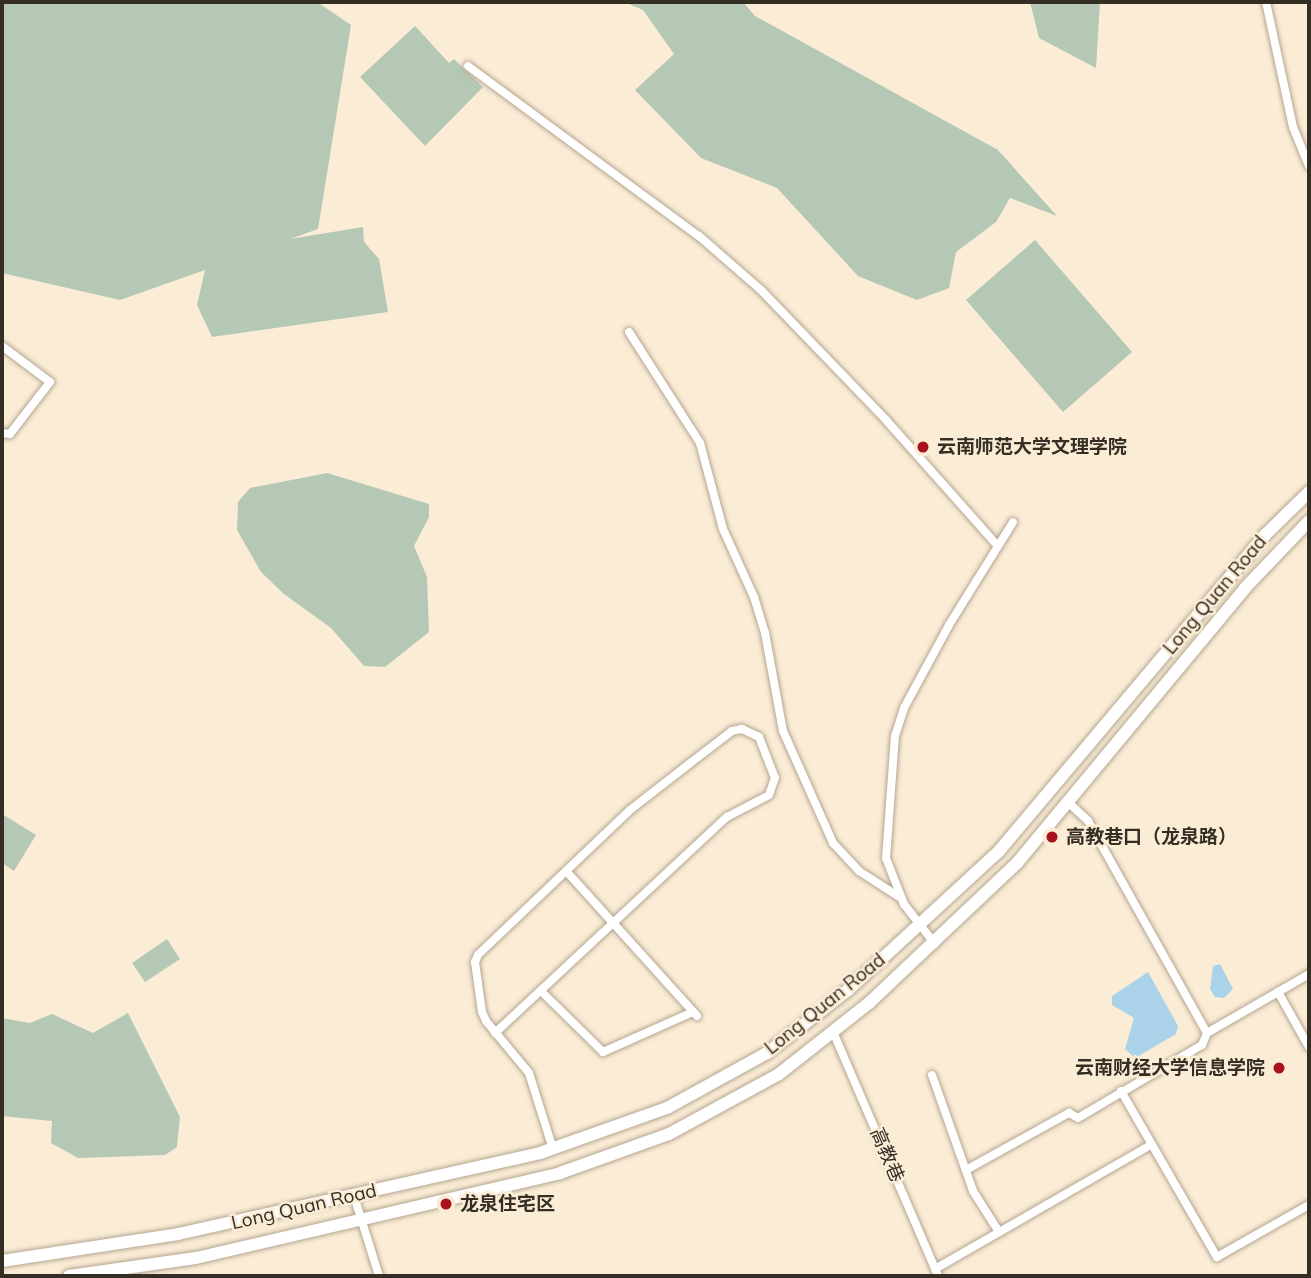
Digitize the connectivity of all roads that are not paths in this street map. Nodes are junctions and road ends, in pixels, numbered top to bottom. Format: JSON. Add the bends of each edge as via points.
{"nodes":[{"id":1,"x":1266,"y":2,"type":"edge"},
{"id":2,"x":468,"y":66,"type":"dead end"},
{"id":3,"x":1309,"y":166,"type":"edge"},
{"id":4,"x":629,"y":332,"type":"dead end"},
{"id":5,"x":2,"y":346,"type":"edge"},
{"id":6,"x":2,"y":433,"type":"edge"},
{"id":7,"x":1309,"y":492,"type":"edge"},
{"id":8,"x":1309,"y":521,"type":"edge"},
{"id":9,"x":1013,"y":522,"type":"dead end"},
{"id":10,"x":997,"y":545,"type":"junction"},
{"id":11,"x":1070,"y":804,"type":"junction"},
{"id":12,"x":567,"y":872,"type":"junction"},
{"id":13,"x":901,"y":898,"type":"junction"},
{"id":14,"x":613,"y":923,"type":"junction"},
{"id":15,"x":920,"y":924,"type":"junction"},
{"id":16,"x":935,"y":944,"type":"junction"},
{"id":17,"x":1309,"y":974,"type":"edge"},
{"id":18,"x":541,"y":991,"type":"junction"},
{"id":19,"x":1278,"y":992,"type":"junction"},
{"id":20,"x":495,"y":1033,"type":"junction"},
{"id":21,"x":1207,"y":1033,"type":"junction"},
{"id":22,"x":834,"y":1034,"type":"junction"},
{"id":23,"x":1309,"y":1047,"type":"edge"},
{"id":24,"x":932,"y":1075,"type":"dead end"},
{"id":25,"x":1121,"y":1091,"type":"junction"},
{"id":26,"x":1151,"y":1145,"type":"junction"},
{"id":27,"x":553,"y":1149,"type":"junction"},
{"id":28,"x":966,"y":1170,"type":"junction"},
{"id":29,"x":354,"y":1196,"type":"junction"},
{"id":30,"x":1309,"y":1205,"type":"edge"},
{"id":31,"x":360,"y":1221,"type":"junction"},
{"id":32,"x":999,"y":1232,"type":"junction"},
{"id":33,"x":2,"y":1261,"type":"edge"},
{"id":34,"x":937,"y":1273,"type":"edge"},
{"id":35,"x":69,"y":1276,"type":"edge"},
{"id":36,"x":379,"y":1276,"type":"edge"}],
"edges":[{"from":1,"to":3,"type":"street","via":[[1293,127]]},
{"from":2,"to":10,"type":"street","via":[[699,236],[761,290]]},
{"from":4,"to":13,"type":"street","via":[[699,443],[723,529],[765,633],[783,731],[833,843],[859,872]]},
{"from":5,"to":6,"type":"street","via":[[50,382],[10,434]]},
{"from":7,"to":15,"type":"main road","name":"Long Quan Road","via":[[1266,534],[999,851]]},
{"from":8,"to":11,"type":"main road","name":"Long Quan Road","via":[[1245,588]]},
{"from":9,"to":10,"type":"street"},
{"from":10,"to":13,"type":"street","via":[[904,708],[895,736],[886,858]]},
{"from":11,"to":16,"type":"main road","name":"Long Quan Road"},
{"from":11,"to":21,"type":"street","via":[[1088,821]]},
{"from":12,"to":14,"type":"street"},
{"from":12,"to":14,"type":"street","via":[[629,810],[732,731],[742,729],[759,737],[775,779],[769,794],[727,817]]},
{"from":12,"to":20,"type":"street","via":[[475,962],[482,1012]]},
{"from":13,"to":15,"type":"street"},
{"from":14,"to":18,"type":"street"},
{"from":14,"to":18,"type":"street","via":[[695,1014],[603,1052]]},
{"from":15,"to":16,"type":"street"},
{"from":15,"to":27,"type":"main road","name":"Long Quan Road","via":[[848,990],[767,1053],[667,1108]]},
{"from":16,"to":22,"type":"main road","name":"Long Quan Road"},
{"from":17,"to":19,"type":"street"},
{"from":18,"to":20,"type":"street"},
{"from":19,"to":21,"type":"street"},
{"from":19,"to":23,"type":"street"},
{"from":20,"to":27,"type":"street","via":[[533,1082]]},
{"from":21,"to":25,"type":"street","via":[[1202,1045]]},
{"from":22,"to":31,"type":"main road","name":"Long Quan Road","via":[[722,1108],[623,1153],[560,1174]]},
{"from":22,"to":34,"type":"street","name":"高教巷"},
{"from":24,"to":28,"type":"street"},
{"from":25,"to":26,"type":"street"},
{"from":25,"to":28,"type":"street","via":[[1078,1118],[1069,1113]]},
{"from":26,"to":30,"type":"street","via":[[1217,1257]]},
{"from":26,"to":32,"type":"street"},
{"from":27,"to":29,"type":"main road","name":"Long Quan Road"},
{"from":28,"to":32,"type":"street"},
{"from":29,"to":31,"type":"street"},
{"from":29,"to":33,"type":"main road","name":"Long Quan Road","via":[[178,1234]]},
{"from":31,"to":35,"type":"main road","name":"Long Quan Road","via":[[196,1258]]},
{"from":31,"to":36,"type":"street"},
{"from":32,"to":34,"type":"street"}]}
